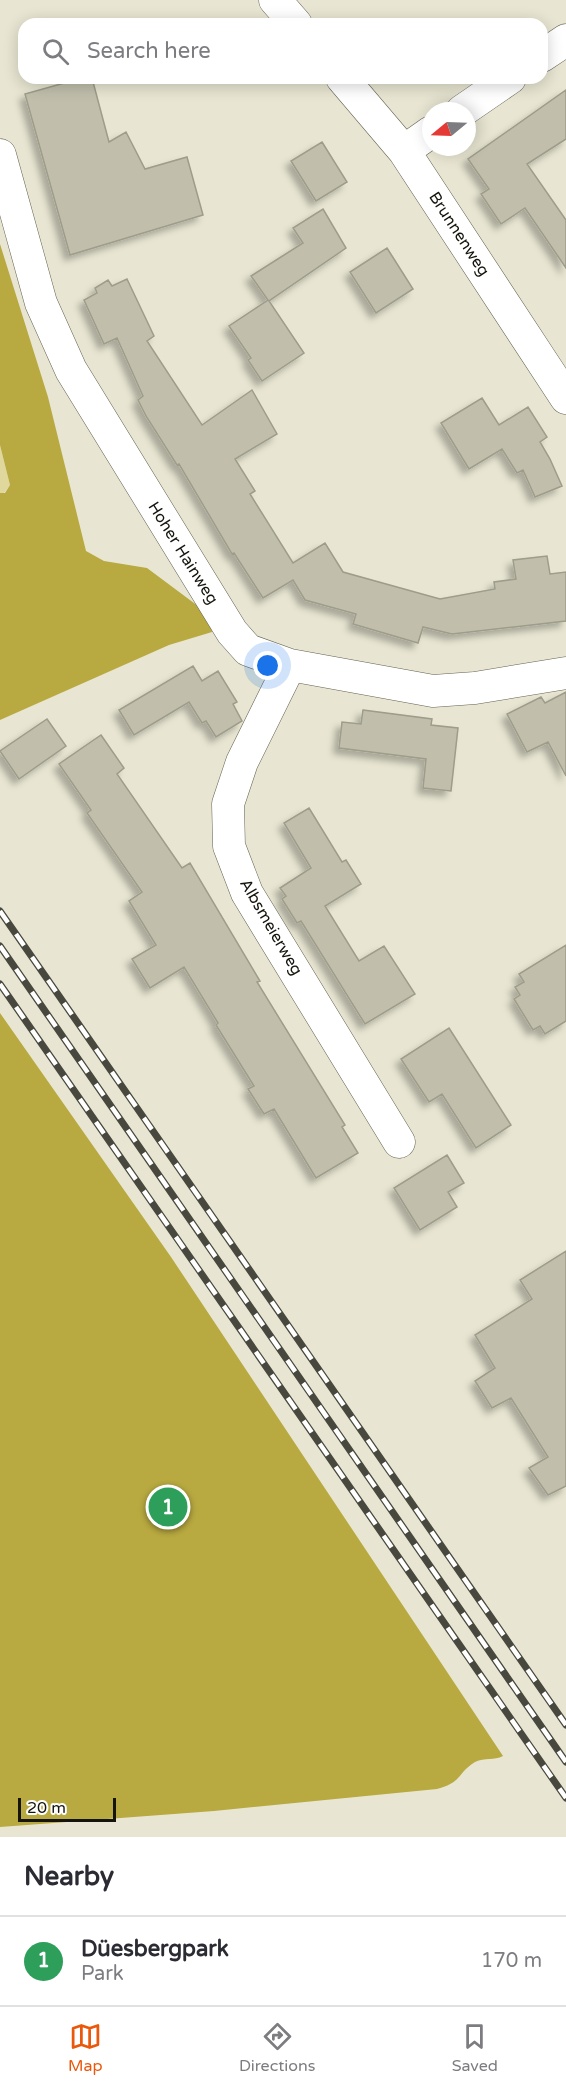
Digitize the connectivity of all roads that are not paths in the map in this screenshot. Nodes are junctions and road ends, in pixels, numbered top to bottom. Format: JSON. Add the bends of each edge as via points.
{"nodes":[{"id":1,"x":275,"y":0,"type":"edge"},
{"id":2,"x":291,"y":18,"type":"edge"},
{"id":3,"x":566,"y":40,"type":"edge"},
{"id":4,"x":548,"y":52,"type":"edge"},
{"id":5,"x":347,"y":84,"type":"edge"},
{"id":6,"x":501,"y":84,"type":"edge"},
{"id":7,"x":475,"y":102,"type":"edge"},
{"id":8,"x":422,"y":138,"type":"edge"},
{"id":9,"x":404,"y":151,"type":"junction"},
{"id":10,"x":0,"y":155,"type":"edge"},
{"id":11,"x":566,"y":398,"type":"edge"},
{"id":12,"x":290,"y":665,"type":"junction"},
{"id":13,"x":566,"y":672,"type":"edge"},
{"id":14,"x":399,"y":1142,"type":"dead end"}],
"edges":[{"from":1,"to":2,"type":"street"},
{"from":3,"to":4,"type":"street"},
{"from":5,"to":9,"type":"street","name":"Brunnenweg"},
{"from":6,"to":7,"type":"street"},
{"from":8,"to":9,"type":"street"},
{"from":9,"to":11,"type":"street","name":"Brunnenweg"},
{"from":10,"to":12,"type":"street","name":"Hoher Hainweg","via":[[41,303],[71,370],[232,632],[248,650]]},
{"from":12,"to":13,"type":"street","name":"Hoher Hainweg","via":[[433,691]]},
{"from":12,"to":14,"type":"street","name":"Albsmeierweg","via":[[242,762],[228,804],[230,846],[247,893]]}]}
